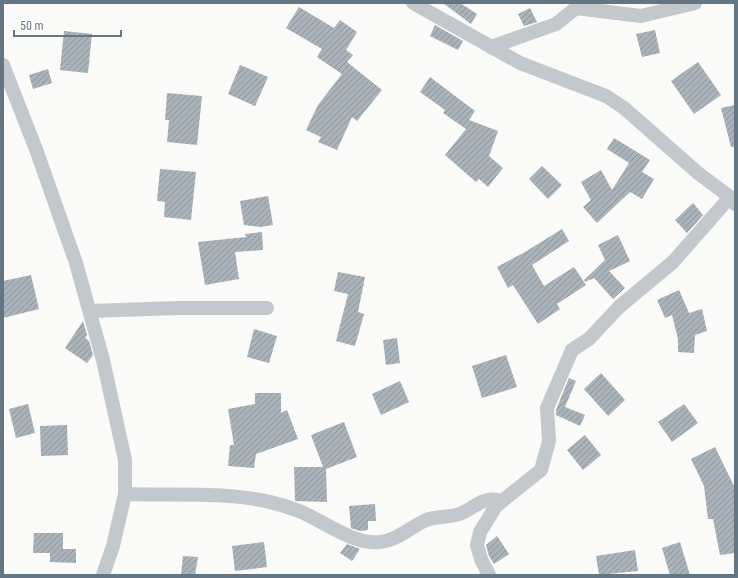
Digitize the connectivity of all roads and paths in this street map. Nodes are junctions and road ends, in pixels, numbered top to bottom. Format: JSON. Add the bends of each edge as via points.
{"nodes":[{"id":1,"x":413,"y":3,"type":"edge"},
{"id":2,"x":695,"y":3,"type":"edge"},
{"id":3,"x":491,"y":47,"type":"junction"},
{"id":4,"x":3,"y":64,"type":"edge"},
{"id":5,"x":732,"y":200,"type":"edge"},
{"id":6,"x":267,"y":308,"type":"dead end"},
{"id":7,"x":90,"y":311,"type":"junction"},
{"id":8,"x":125,"y":494,"type":"junction"},
{"id":9,"x":496,"y":506,"type":"junction"},
{"id":10,"x":103,"y":575,"type":"edge"},
{"id":11,"x":489,"y":575,"type":"edge"}],
"edges":[{"from":1,"to":3,"type":"street"},
{"from":2,"to":3,"type":"street","via":[[641,16],[576,8],[556,24]]},
{"from":3,"to":5,"type":"street","via":[[520,63],[606,96],[624,108]]},
{"from":4,"to":7,"type":"street","via":[[65,230]]},
{"from":5,"to":9,"type":"street","via":[[673,262],[625,302],[589,339],[572,350],[547,408],[549,440],[541,470]]},
{"from":6,"to":7,"type":"street"},
{"from":7,"to":8,"type":"street","via":[[125,460]]},
{"from":8,"to":9,"type":"street","via":[[218,495],[254,499],[299,511],[359,541],[379,542],[394,539],[427,520],[460,514],[489,498],[497,500]]},
{"from":8,"to":10,"type":"street","via":[[113,546]]},
{"from":9,"to":11,"type":"street","via":[[480,532],[477,545]]}]}
